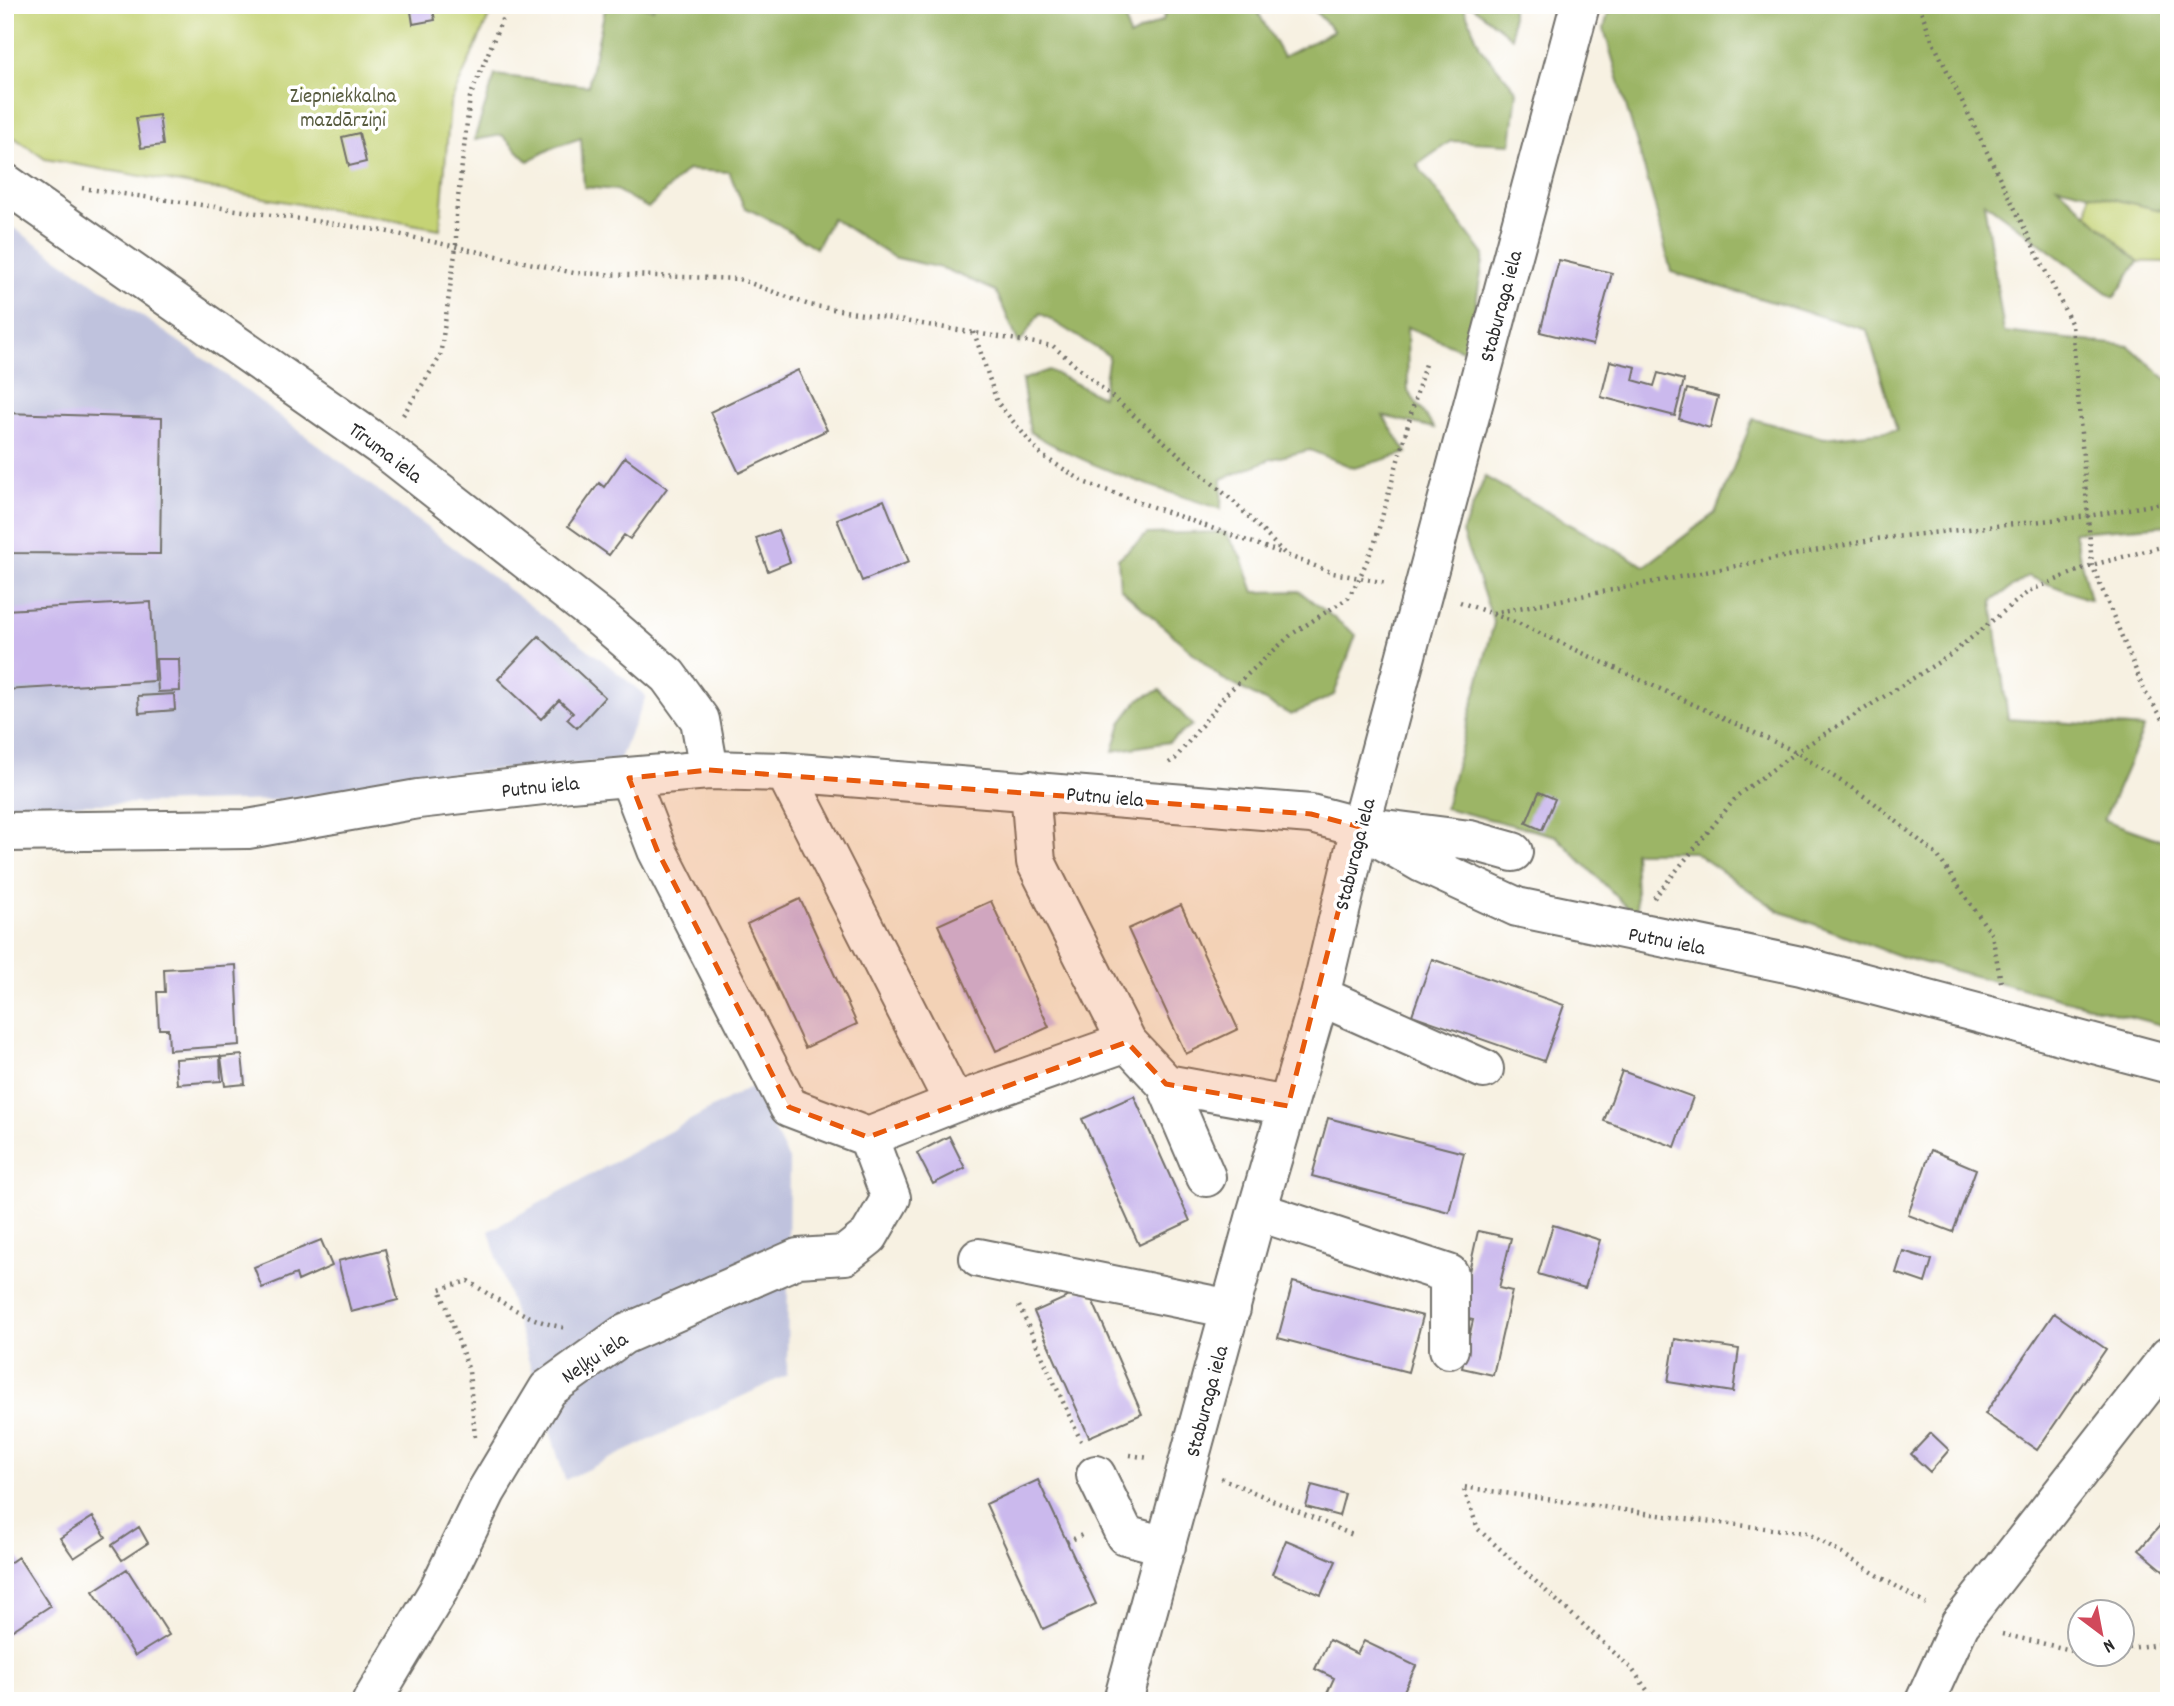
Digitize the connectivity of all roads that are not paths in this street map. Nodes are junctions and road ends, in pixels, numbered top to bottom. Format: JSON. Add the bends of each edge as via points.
{"nodes":[{"id":1,"x":1580,"y":5,"type":"edge"},
{"id":2,"x":5,"y":183,"type":"edge"},
{"id":3,"x":709,"y":770,"type":"junction"},
{"id":4,"x":785,"y":772,"type":"junction"},
{"id":5,"x":629,"y":778,"type":"junction"},
{"id":6,"x":1030,"y":790,"type":"junction"},
{"id":7,"x":1360,"y":827,"type":"junction"},
{"id":8,"x":5,"y":832,"type":"edge"},
{"id":9,"x":1513,"y":852,"type":"dead end"},
{"id":10,"x":1320,"y":996,"type":"junction"},
{"id":11,"x":1127,"y":1042,"type":"junction"},
{"id":12,"x":2169,"y":1064,"type":"edge"},
{"id":13,"x":1483,"y":1069,"type":"dead end"},
{"id":14,"x":1166,"y":1084,"type":"junction"},
{"id":15,"x":954,"y":1103,"type":"junction"},
{"id":16,"x":1288,"y":1105,"type":"junction"},
{"id":17,"x":868,"y":1137,"type":"junction"},
{"id":18,"x":1206,"y":1177,"type":"dead end"},
{"id":19,"x":1258,"y":1211,"type":"junction"},
{"id":20,"x":979,"y":1258,"type":"dead end"},
{"id":21,"x":1231,"y":1309,"type":"junction"},
{"id":22,"x":1449,"y":1349,"type":"dead end"},
{"id":23,"x":2169,"y":1356,"type":"edge"},
{"id":24,"x":1102,"y":1459,"type":"road end"},
{"id":25,"x":1166,"y":1546,"type":"junction"},
{"id":26,"x":372,"y":1701,"type":"edge"},
{"id":27,"x":1123,"y":1701,"type":"edge"},
{"id":28,"x":1925,"y":1701,"type":"edge"}],
"edges":[{"from":1,"to":7,"type":"street","name":"Staburaga iela"},
{"from":2,"to":3,"type":"street","name":"Tīruma iela","via":[[382,447],[603,620],[668,676],[700,720]]},
{"from":3,"to":4,"type":"street","name":"Putnu iela"},
{"from":3,"to":5,"type":"street","name":"Putnu iela"},
{"from":4,"to":6,"type":"street","name":"Putnu iela"},
{"from":4,"to":15,"type":"street"},
{"from":5,"to":8,"type":"street","name":"Putnu iela","via":[[418,799],[248,829]]},
{"from":5,"to":17,"type":"street","via":[[657,850],[789,1107]]},
{"from":6,"to":7,"type":"street","name":"Putnu iela","via":[[1311,814]]},
{"from":6,"to":11,"type":"street","via":[[1037,862]]},
{"from":7,"to":9,"type":"street","via":[[1470,840]]},
{"from":7,"to":10,"type":"street","name":"Staburaga iela"},
{"from":7,"to":12,"type":"street","name":"Putnu iela","via":[[1422,863],[1517,907],[1801,966]]},
{"from":10,"to":13,"type":"street"},
{"from":10,"to":16,"type":"street","name":"Staburaga iela"},
{"from":11,"to":14,"type":"street"},
{"from":11,"to":15,"type":"street"},
{"from":14,"to":16,"type":"street"},
{"from":14,"to":18,"type":"street"},
{"from":15,"to":17,"type":"street"},
{"from":16,"to":19,"type":"street","name":"Staburaga iela"},
{"from":17,"to":26,"type":"street","name":"Neļķu iela","via":[[891,1198],[869,1237],[845,1255],[798,1258],[623,1335],[548,1389]]},
{"from":19,"to":21,"type":"street","name":"Staburaga iela"},
{"from":19,"to":22,"type":"street","via":[[1449,1274]]},
{"from":20,"to":21,"type":"street"},
{"from":21,"to":25,"type":"street","name":"Staburaga iela"},
{"from":23,"to":28,"type":"street","via":[[1960,1625]]},
{"from":24,"to":25,"type":"street","via":[[1125,1535]]},
{"from":25,"to":27,"type":"street","name":"Staburaga iela"}]}
